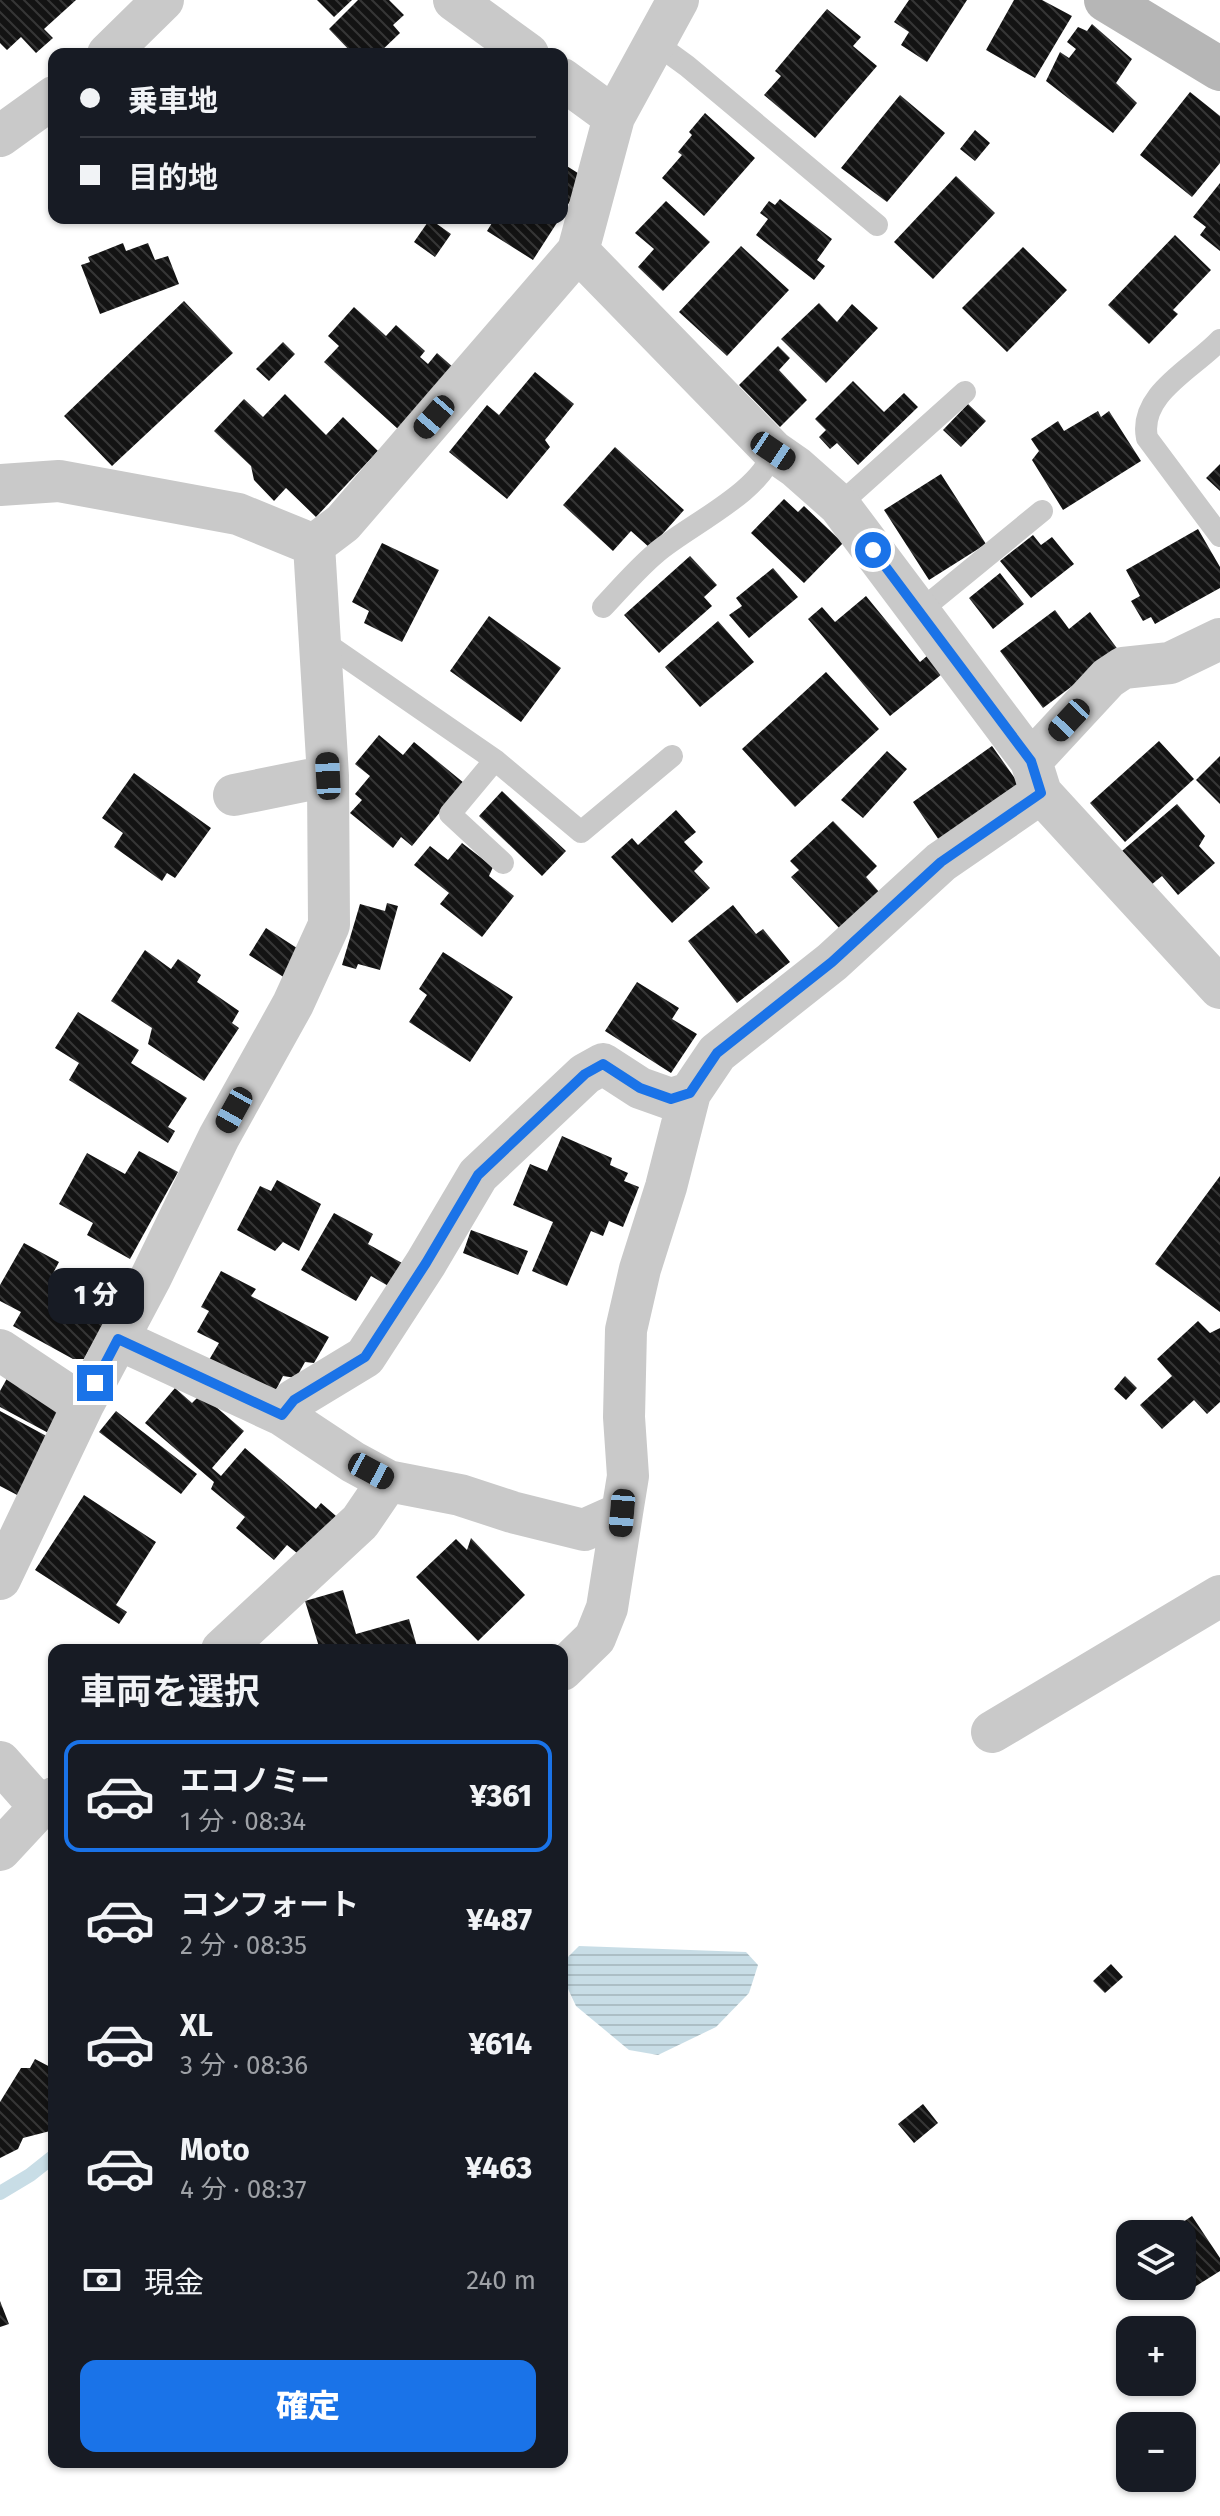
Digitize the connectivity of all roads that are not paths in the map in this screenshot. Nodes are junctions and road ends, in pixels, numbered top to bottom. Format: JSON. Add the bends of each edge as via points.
{"nodes":[{"id":1,"x":163,"y":0,"type":"edge"},
{"id":2,"x":454,"y":0,"type":"edge"},
{"id":3,"x":678,"y":0,"type":"edge"},
{"id":4,"x":1106,"y":0,"type":"edge"},
{"id":5,"x":654,"y":42,"type":"junction"},
{"id":6,"x":114,"y":48,"type":"edge"},
{"id":7,"x":520,"y":48,"type":"edge"},
{"id":8,"x":1220,"y":69,"type":"edge"},
{"id":9,"x":568,"y":83,"type":"edge"},
{"id":10,"x":48,"y":101,"type":"edge"},
{"id":11,"x":614,"y":117,"type":"junction"},
{"id":12,"x":0,"y":136,"type":"edge"},
{"id":13,"x":877,"y":225,"type":"dead end"},
{"id":14,"x":578,"y":251,"type":"junction"},
{"id":15,"x":1220,"y":340,"type":"edge"},
{"id":16,"x":965,"y":392,"type":"dead end"},
{"id":17,"x":773,"y":451,"type":"junction"},
{"id":18,"x":0,"y":485,"type":"edge"},
{"id":19,"x":839,"y":505,"type":"junction"},
{"id":20,"x":1042,"y":511,"type":"dead end"},
{"id":21,"x":1220,"y":536,"type":"edge"},
{"id":22,"x":314,"y":545,"type":"junction"},
{"id":23,"x":603,"y":607,"type":"dead end"},
{"id":24,"x":920,"y":611,"type":"junction"},
{"id":25,"x":1220,"y":639,"type":"edge"},
{"id":26,"x":321,"y":640,"type":"junction"},
{"id":27,"x":672,"y":756,"type":"dead end"},
{"id":28,"x":495,"y":760,"type":"junction"},
{"id":29,"x":328,"y":776,"type":"junction"},
{"id":30,"x":1036,"y":777,"type":"junction"},
{"id":31,"x":234,"y":795,"type":"dead end"},
{"id":32,"x":503,"y":863,"type":"dead end"},
{"id":33,"x":1219,"y":986,"type":"edge"},
{"id":34,"x":690,"y":1093,"type":"junction"},
{"id":35,"x":118,"y":1339,"type":"junction"},
{"id":36,"x":0,"y":1350,"type":"edge"},
{"id":37,"x":83,"y":1405,"type":"junction"},
{"id":38,"x":282,"y":1415,"type":"junction"},
{"id":39,"x":388,"y":1481,"type":"junction"},
{"id":40,"x":622,"y":1513,"type":"junction"},
{"id":41,"x":0,"y":1579,"type":"edge"},
{"id":42,"x":1220,"y":1596,"type":"edge"},
{"id":43,"x":228,"y":1644,"type":"edge"},
{"id":44,"x":568,"y":1664,"type":"edge"},
{"id":45,"x":992,"y":1732,"type":"dead end"},
{"id":46,"x":0,"y":1762,"type":"edge"},
{"id":47,"x":47,"y":1802,"type":"edge"},
{"id":48,"x":0,"y":1850,"type":"edge"}],
"edges":[{"from":1,"to":6,"type":"street"},
{"from":2,"to":7,"type":"street"},
{"from":3,"to":5,"type":"street"},
{"from":4,"to":8,"type":"main road"},
{"from":5,"to":11,"type":"street"},
{"from":5,"to":13,"type":"lane"},
{"from":9,"to":11,"type":"street"},
{"from":10,"to":12,"type":"street"},
{"from":11,"to":14,"type":"street"},
{"from":14,"to":17,"type":"street"},
{"from":14,"to":22,"type":"street","via":[[343,523]]},
{"from":15,"to":21,"type":"lane","via":[[1160,393],[1144,421],[1147,438]]},
{"from":16,"to":19,"type":"lane"},
{"from":17,"to":19,"type":"street"},
{"from":17,"to":23,"type":"lane","via":[[770,462],[732,501],[658,551]]},
{"from":18,"to":22,"type":"street","via":[[59,481],[238,514]]},
{"from":19,"to":24,"type":"street"},
{"from":20,"to":24,"type":"lane"},
{"from":22,"to":26,"type":"street"},
{"from":24,"to":30,"type":"street"},
{"from":25,"to":30,"type":"street","via":[[1170,663],[1123,668],[1108,678]]},
{"from":26,"to":28,"type":"lane"},
{"from":26,"to":29,"type":"street"},
{"from":27,"to":28,"type":"lane","via":[[581,832]]},
{"from":28,"to":32,"type":"lane","via":[[450,814]]},
{"from":29,"to":31,"type":"street"},
{"from":29,"to":35,"type":"street","via":[[329,925]]},
{"from":30,"to":33,"type":"street"},
{"from":30,"to":34,"type":"street","via":[[832,962],[717,1053]]},
{"from":34,"to":38,"type":"street","via":[[671,1099],[640,1088],[603,1064],[585,1074],[478,1175],[365,1357],[294,1400]]},
{"from":34,"to":40,"type":"street","via":[[626,1330],[628,1476]]},
{"from":35,"to":37,"type":"street"},
{"from":35,"to":38,"type":"street"},
{"from":36,"to":37,"type":"street"},
{"from":37,"to":41,"type":"street"},
{"from":38,"to":39,"type":"street"},
{"from":39,"to":40,"type":"street","via":[[584,1530]]},
{"from":39,"to":43,"type":"street","via":[[360,1522]]},
{"from":40,"to":44,"type":"street","via":[[607,1608],[595,1638]]},
{"from":42,"to":45,"type":"street"},
{"from":46,"to":47,"type":"street"},
{"from":47,"to":48,"type":"street"}]}
